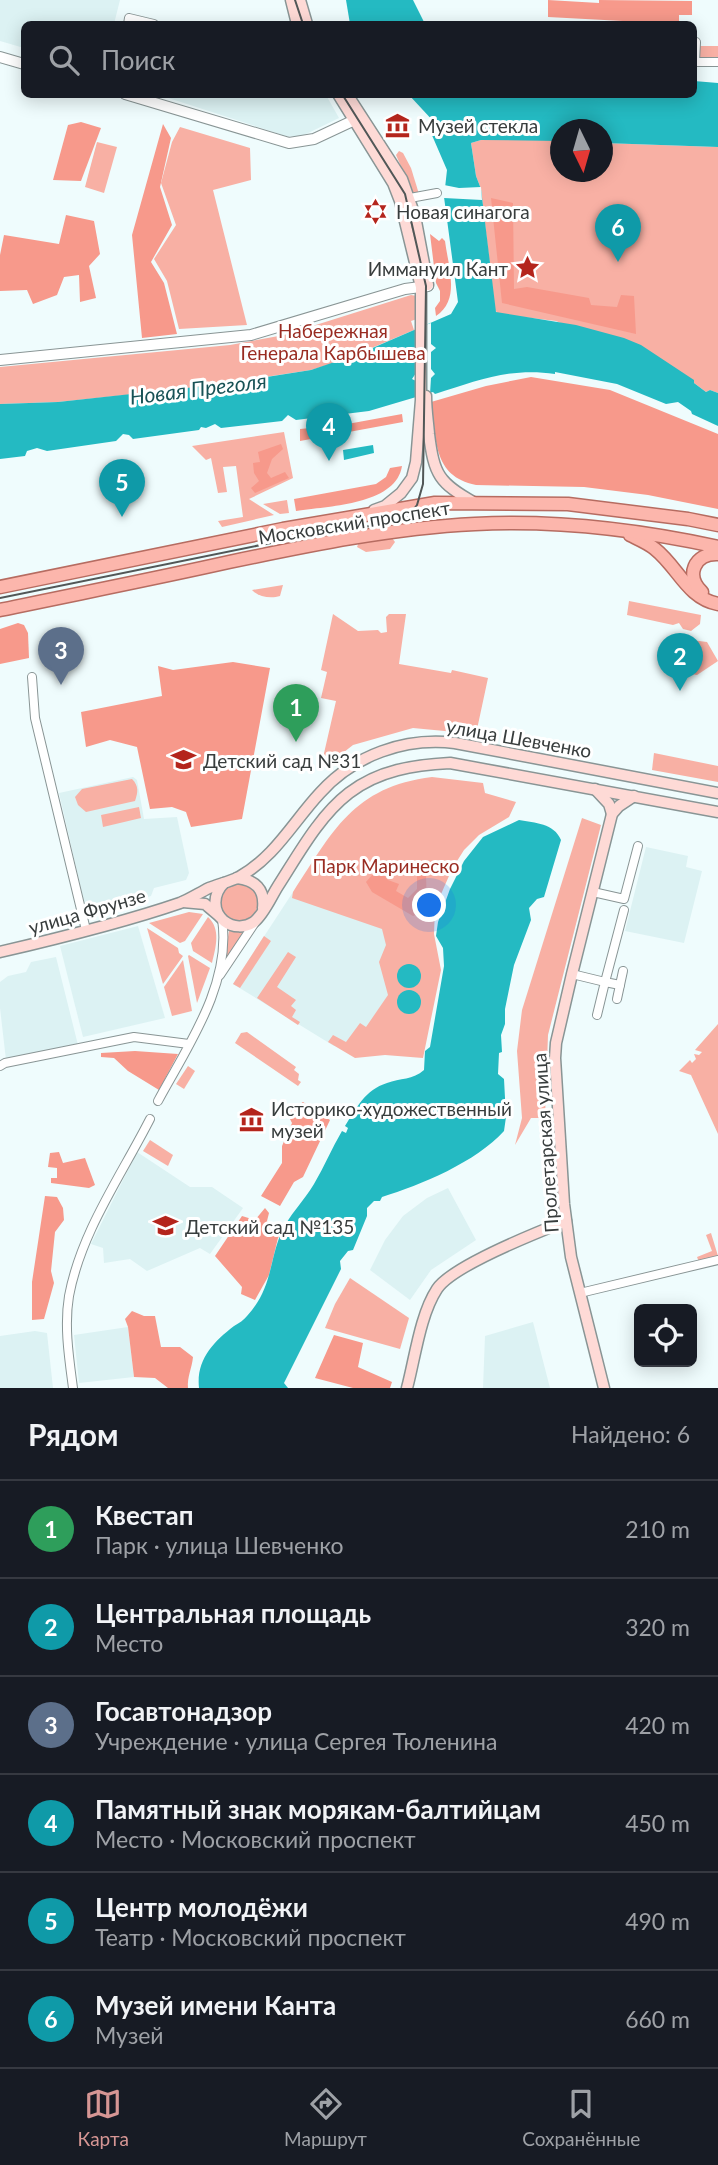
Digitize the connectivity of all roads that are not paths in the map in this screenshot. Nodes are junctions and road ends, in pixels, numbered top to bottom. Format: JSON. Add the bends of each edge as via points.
{"nodes":[{"id":1,"x":291,"y":0,"type":"edge"},
{"id":2,"x":300,"y":0,"type":"edge"},
{"id":3,"x":296,"y":21,"type":"edge"},
{"id":4,"x":306,"y":21,"type":"edge"},
{"id":5,"x":0,"y":57,"type":"edge"},
{"id":6,"x":697,"y":62,"type":"edge"},
{"id":7,"x":718,"y":62,"type":"edge"},
{"id":8,"x":21,"y":63,"type":"edge"},
{"id":9,"x":138,"y":98,"type":"edge"},
{"id":10,"x":341,"y":98,"type":"edge"},
{"id":11,"x":350,"y":98,"type":"edge"},
{"id":12,"x":358,"y":118,"type":"junction"},
{"id":13,"x":437,"y":193,"type":"dead end"},
{"id":14,"x":410,"y":198,"type":"junction"},
{"id":15,"x":425,"y":286,"type":"junction"},
{"id":16,"x":0,"y":360,"type":"edge"},
{"id":17,"x":423,"y":400,"type":"junction"},
{"id":18,"x":475,"y":503,"type":"junction"},
{"id":19,"x":363,"y":514,"type":"junction"},
{"id":20,"x":688,"y":519,"type":"junction"},
{"id":21,"x":477,"y":524,"type":"junction"},
{"id":22,"x":718,"y":524,"type":"edge"},
{"id":23,"x":620,"y":530,"type":"junction"},
{"id":24,"x":682,"y":539,"type":"junction"},
{"id":25,"x":718,"y":547,"type":"edge"},
{"id":26,"x":718,"y":554,"type":"edge"},
{"id":27,"x":65,"y":574,"type":"junction"},
{"id":28,"x":0,"y":587,"type":"edge"},
{"id":29,"x":70,"y":596,"type":"junction"},
{"id":30,"x":718,"y":602,"type":"edge"},
{"id":31,"x":0,"y":610,"type":"edge"},
{"id":32,"x":32,"y":677,"type":"dead end"},
{"id":33,"x":527,"y":756,"type":"junction"},
{"id":34,"x":523,"y":775,"type":"junction"},
{"id":35,"x":595,"y":789,"type":"junction"},
{"id":36,"x":713,"y":792,"type":"edge"},
{"id":37,"x":634,"y":796,"type":"junction"},
{"id":38,"x":704,"y":809,"type":"junction"},
{"id":39,"x":718,"y":812,"type":"edge"},
{"id":40,"x":612,"y":814,"type":"junction"},
{"id":41,"x":638,"y":846,"type":"dead end"},
{"id":42,"x":232,"y":880,"type":"junction"},
{"id":43,"x":593,"y":892,"type":"junction"},
{"id":44,"x":183,"y":902,"type":"junction"},
{"id":45,"x":624,"y":909,"type":"dead end"},
{"id":46,"x":259,"y":915,"type":"junction"},
{"id":47,"x":221,"y":918,"type":"junction"},
{"id":48,"x":86,"y":930,"type":"junction"},
{"id":49,"x":0,"y":952,"type":"edge"},
{"id":50,"x":623,"y":971,"type":"dead end"},
{"id":51,"x":572,"y":974,"type":"junction"},
{"id":52,"x":218,"y":977,"type":"junction"},
{"id":53,"x":605,"y":982,"type":"junction"},
{"id":54,"x":620,"y":985,"type":"junction"},
{"id":55,"x":617,"y":999,"type":"dead end"},
{"id":56,"x":597,"y":1015,"type":"dead end"},
{"id":57,"x":189,"y":1044,"type":"junction"},
{"id":58,"x":2,"y":1063,"type":"edge"},
{"id":59,"x":158,"y":1101,"type":"dead end"},
{"id":60,"x":150,"y":1119,"type":"dead end"},
{"id":61,"x":566,"y":1221,"type":"junction"},
{"id":62,"x":718,"y":1260,"type":"edge"},
{"id":63,"x":580,"y":1293,"type":"junction"},
{"id":64,"x":73,"y":1388,"type":"edge"},
{"id":65,"x":407,"y":1388,"type":"edge"},
{"id":66,"x":604,"y":1388,"type":"edge"}],
"edges":[{"from":1,"to":3,"type":"main road"},
{"from":2,"to":4,"type":"main road"},
{"from":5,"to":8,"type":"street"},
{"from":6,"to":7,"type":"street"},
{"from":9,"to":12,"type":"street","via":[[286,142],[310,141]]},
{"from":10,"to":12,"type":"main road"},
{"from":11,"to":12,"type":"main road"},
{"from":12,"to":14,"type":"main road","via":[[402,178]]},
{"from":12,"to":15,"type":"main road","via":[[393,183]]},
{"from":13,"to":14,"type":"street"},
{"from":14,"to":15,"type":"main road"},
{"from":15,"to":16,"type":"street","via":[[251,335]]},
{"from":15,"to":17,"type":"main road"},
{"from":17,"to":18,"type":"main road","via":[[437,474]]},
{"from":17,"to":19,"type":"main road","via":[[412,478],[385,506]]},
{"from":18,"to":19,"type":"main road","name":"Московский проспект","via":[[434,503]]},
{"from":18,"to":20,"type":"main road","name":"Московский проспект","via":[[568,504]]},
{"from":18,"to":21,"type":"main road","via":[[471,516]]},
{"from":19,"to":27,"type":"main road","name":"Московский проспект"},
{"from":20,"to":22,"type":"main road","name":"Московский проспект"},
{"from":20,"to":24,"type":"main road"},
{"from":21,"to":23,"type":"main road","name":"Московский проспект"},
{"from":21,"to":29,"type":"main road","name":"Московский проспект","via":[[327,542]]},
{"from":23,"to":24,"type":"main road","name":"Московский проспект"},
{"from":23,"to":30,"type":"main road","via":[[655,549],[694,594]]},
{"from":24,"to":25,"type":"main road","name":"Московский проспект"},
{"from":26,"to":30,"type":"main road","via":[[697,561],[693,578],[706,596]]},
{"from":27,"to":28,"type":"main road","name":"Московский проспект"},
{"from":27,"to":29,"type":"main road"},
{"from":29,"to":31,"type":"main road","name":"Московский проспект"},
{"from":32,"to":48,"type":"street","via":[[35,718]]},
{"from":33,"to":34,"type":"main road"},
{"from":33,"to":36,"type":"main road","name":"улица Шевченко"},
{"from":33,"to":42,"type":"main road","name":"улица Шевченко","via":[[442,742],[406,745],[369,757],[333,779],[271,852]]},
{"from":34,"to":35,"type":"main road","name":"улица Шевченко"},
{"from":34,"to":46,"type":"main road","name":"улица Шевченко","via":[[450,763],[394,770],[364,783],[334,807]]},
{"from":35,"to":37,"type":"main road","name":"улица Шевченко"},
{"from":35,"to":40,"type":"main road"},
{"from":36,"to":38,"type":"main road"},
{"from":37,"to":38,"type":"main road","name":"улица Шевченко"},
{"from":37,"to":40,"type":"main road"},
{"from":38,"to":39,"type":"main road","name":"улица Шевченко"},
{"from":40,"to":43,"type":"main road","name":"Пролетарская улица"},
{"from":41,"to":43,"type":"street","via":[[624,899]]},
{"from":42,"to":44,"type":"main road","name":"улица Фрунзе"},
{"from":42,"to":46,"type":"main road","via":[[249,879],[260,888],[264,899]]},
{"from":42,"to":47,"type":"main road","via":[[220,887],[216,897]]},
{"from":43,"to":51,"type":"main road","name":"Пролетарская улица"},
{"from":44,"to":47,"type":"main road","via":[[205,904]]},
{"from":44,"to":48,"type":"main road","name":"улица Фрунзе"},
{"from":45,"to":53,"type":"street"},
{"from":46,"to":47,"type":"main road","via":[[243,926]]},
{"from":46,"to":52,"type":"street"},
{"from":47,"to":52,"type":"street","via":[[225,940]]},
{"from":48,"to":49,"type":"main road","name":"улица Фрунзе"},
{"from":50,"to":54,"type":"street"},
{"from":51,"to":53,"type":"street"},
{"from":51,"to":61,"type":"main road","name":"Пролетарская улица","via":[[555,1058]]},
{"from":52,"to":57,"type":"street"},
{"from":53,"to":54,"type":"street"},
{"from":53,"to":56,"type":"street"},
{"from":54,"to":55,"type":"street"},
{"from":57,"to":58,"type":"street","via":[[134,1037]]},
{"from":57,"to":59,"type":"street"},
{"from":60,"to":64,"type":"street","via":[[105,1201],[78,1263],[67,1321]]},
{"from":61,"to":63,"type":"main road","name":"Пролетарская улица"},
{"from":61,"to":65,"type":"main road","via":[[443,1281],[427,1310]]},
{"from":62,"to":63,"type":"street"},
{"from":63,"to":66,"type":"main road","name":"Пролетарская улица"}]}
